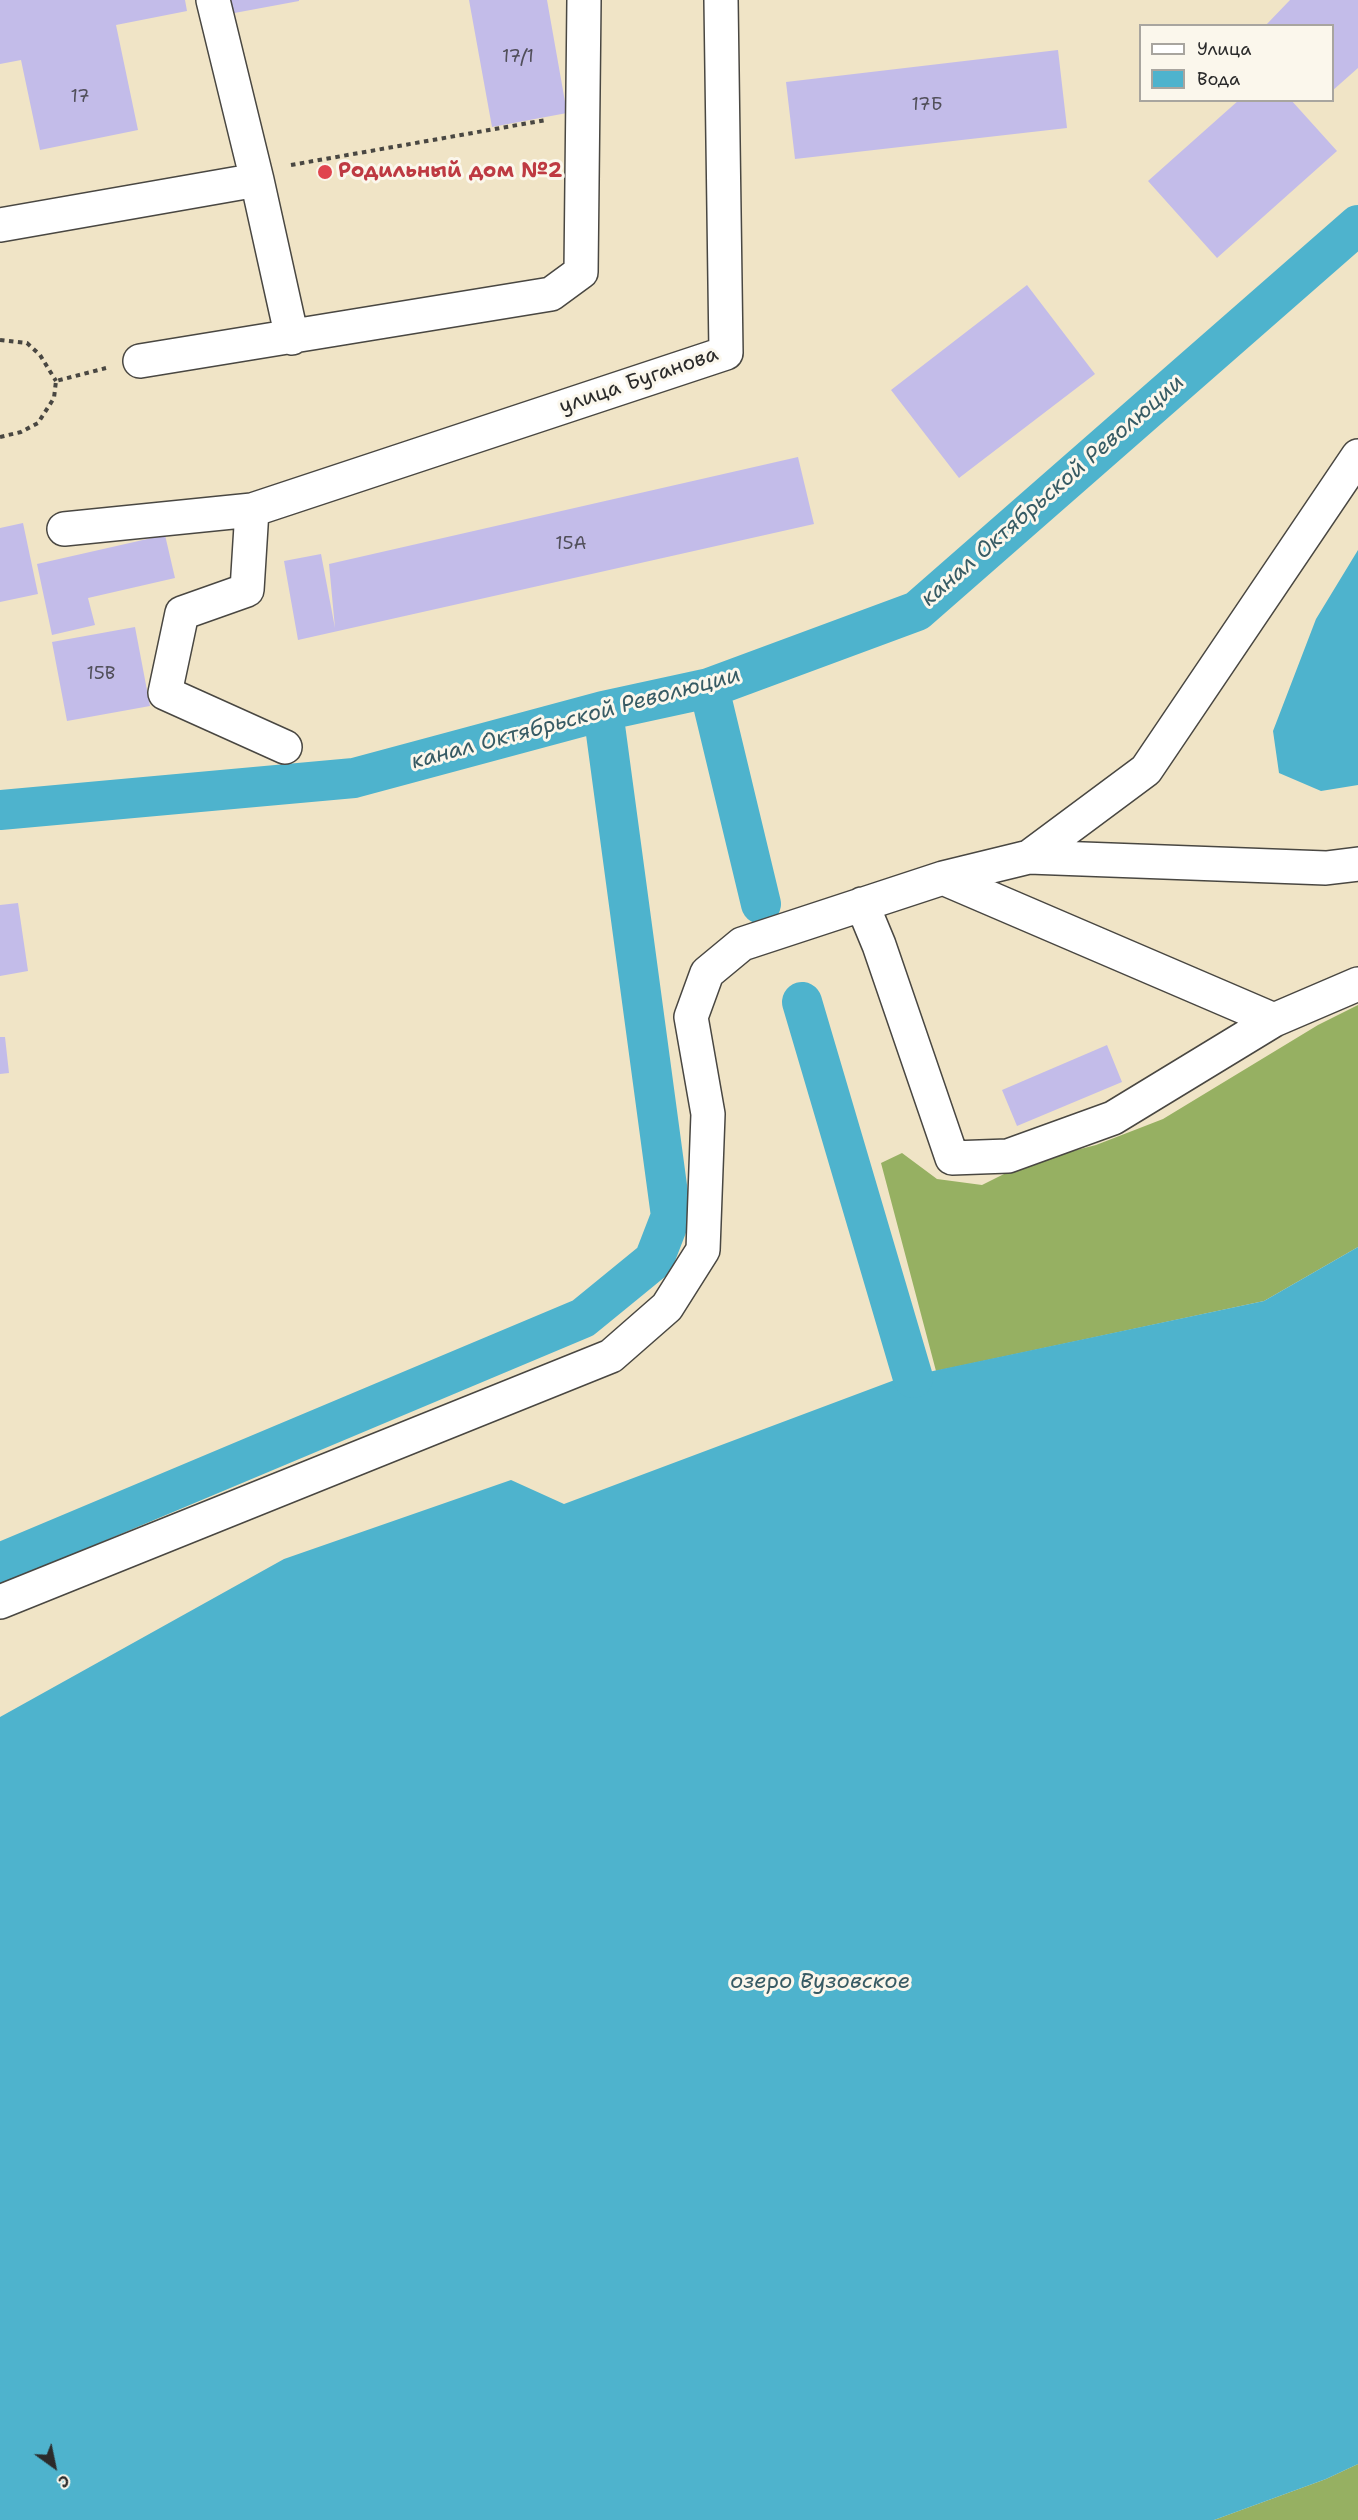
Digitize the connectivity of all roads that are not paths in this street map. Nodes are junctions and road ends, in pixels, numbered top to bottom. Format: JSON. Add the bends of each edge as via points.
{"nodes":[{"id":1,"x":213,"y":0,"type":"edge"},
{"id":2,"x":584,"y":0,"type":"edge"},
{"id":3,"x":721,"y":0,"type":"edge"},
{"id":4,"x":256,"y":176,"type":"junction"},
{"id":5,"x":0,"y":225,"type":"edge"},
{"id":6,"x":291,"y":338,"type":"junction"},
{"id":7,"x":140,"y":361,"type":"road end"},
{"id":8,"x":1358,"y":456,"type":"edge"},
{"id":9,"x":252,"y":510,"type":"junction"},
{"id":10,"x":64,"y":529,"type":"dead end"},
{"id":11,"x":285,"y":747,"type":"dead end"},
{"id":12,"x":1029,"y":857,"type":"junction"},
{"id":13,"x":1358,"y":864,"type":"edge"},
{"id":14,"x":943,"y":878,"type":"junction"},
{"id":15,"x":862,"y":904,"type":"junction"},
{"id":16,"x":1358,"y":984,"type":"edge"},
{"id":17,"x":1274,"y":1020,"type":"junction"},
{"id":18,"x":0,"y":1602,"type":"edge"}],
"edges":[{"from":1,"to":4,"type":"street"},
{"from":2,"to":6,"type":"street","via":[[581,272],[551,294]]},
{"from":3,"to":9,"type":"street","name":"улица Буганова","via":[[726,353]]},
{"from":4,"to":5,"type":"street"},
{"from":4,"to":6,"type":"street"},
{"from":6,"to":7,"type":"street"},
{"from":8,"to":12,"type":"street","via":[[1146,770]]},
{"from":9,"to":10,"type":"street"},
{"from":9,"to":11,"type":"street","via":[[247,590],[182,613],[165,693]]},
{"from":12,"to":13,"type":"street","via":[[1326,868]]},
{"from":12,"to":14,"type":"street"},
{"from":14,"to":15,"type":"street"},
{"from":14,"to":17,"type":"street"},
{"from":15,"to":17,"type":"street","via":[[952,1158],[1008,1156],[1113,1118]]},
{"from":15,"to":18,"type":"street","via":[[742,944],[707,973],[692,1017],[708,1114],[703,1251],[667,1306],[610,1356]]},
{"from":16,"to":17,"type":"street"}]}
